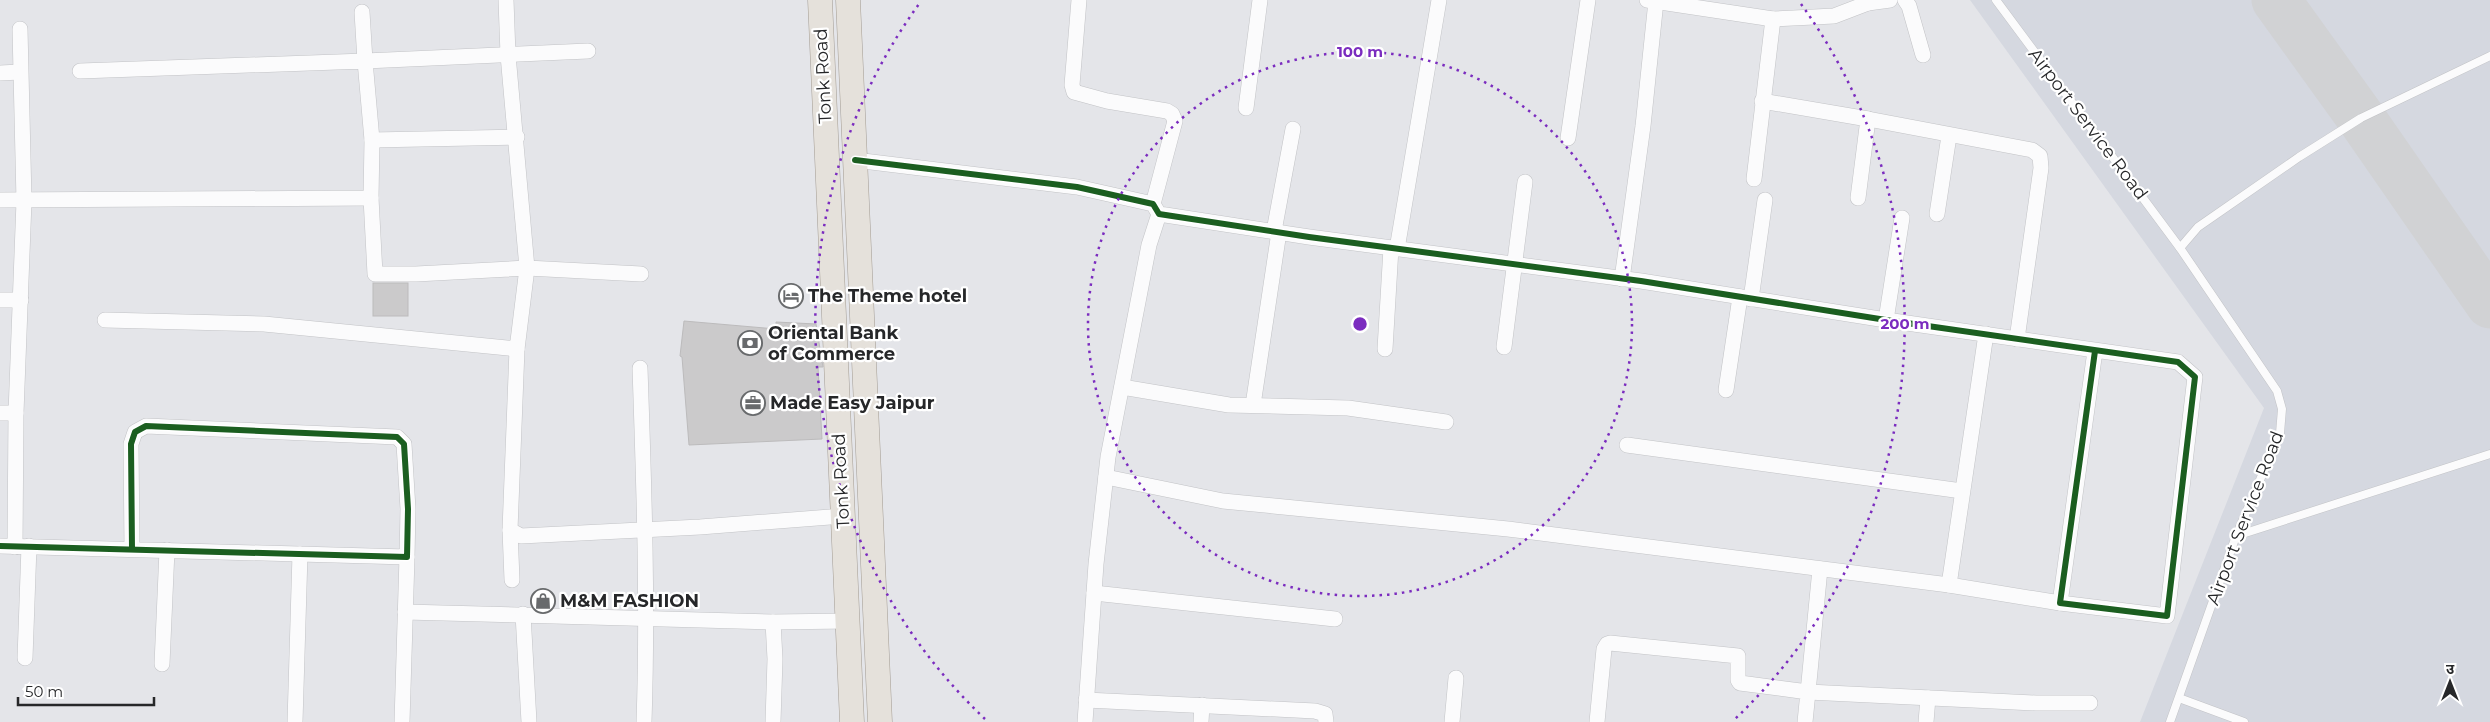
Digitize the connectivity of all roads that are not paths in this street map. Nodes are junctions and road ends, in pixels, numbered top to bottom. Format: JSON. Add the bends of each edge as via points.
{"nodes":[{"id":1,"x":506,"y":0,"type":"edge"},
{"id":2,"x":820,"y":0,"type":"edge"},
{"id":3,"x":848,"y":0,"type":"edge"},
{"id":4,"x":1079,"y":0,"type":"edge"},
{"id":5,"x":1260,"y":0,"type":"edge"},
{"id":6,"x":1439,"y":0,"type":"edge"},
{"id":7,"x":1588,"y":0,"type":"edge"},
{"id":8,"x":1890,"y":0,"type":"edge"},
{"id":9,"x":1905,"y":0,"type":"edge"},
{"id":10,"x":1996,"y":0,"type":"edge"},
{"id":11,"x":1652,"y":1,"type":"edge"},
{"id":12,"x":1868,"y":2,"type":"edge"},
{"id":13,"x":1719,"y":6,"type":"edge"},
{"id":14,"x":362,"y":12,"type":"dead end"},
{"id":15,"x":1773,"y":19,"type":"junction"},
{"id":16,"x":20,"y":29,"type":"dead end"},
{"id":17,"x":588,"y":51,"type":"dead end"},
{"id":18,"x":508,"y":55,"type":"junction"},
{"id":19,"x":1923,"y":55,"type":"dead end"},
{"id":20,"x":2490,"y":56,"type":"edge"},
{"id":21,"x":365,"y":61,"type":"junction"},
{"id":22,"x":80,"y":71,"type":"dead end"},
{"id":23,"x":20,"y":72,"type":"junction"},
{"id":24,"x":0,"y":73,"type":"edge"},
{"id":25,"x":1762,"y":101,"type":"junction"},
{"id":26,"x":1246,"y":108,"type":"dead end"},
{"id":27,"x":1868,"y":119,"type":"junction"},
{"id":28,"x":1293,"y":129,"type":"dead end"},
{"id":29,"x":517,"y":136,"type":"junction"},
{"id":30,"x":1949,"y":136,"type":"junction"},
{"id":31,"x":1568,"y":138,"type":"dead end"},
{"id":32,"x":372,"y":140,"type":"junction"},
{"id":33,"x":855,"y":160,"type":"junction"},
{"id":34,"x":1754,"y":179,"type":"dead end"},
{"id":35,"x":1525,"y":182,"type":"dead end"},
{"id":36,"x":371,"y":198,"type":"junction"},
{"id":37,"x":1858,"y":198,"type":"dead end"},
{"id":38,"x":0,"y":200,"type":"edge"},
{"id":39,"x":24,"y":200,"type":"junction"},
{"id":40,"x":1765,"y":200,"type":"dead end"},
{"id":41,"x":1156,"y":209,"type":"junction"},
{"id":42,"x":1937,"y":214,"type":"dead end"},
{"id":43,"x":1902,"y":218,"type":"dead end"},
{"id":44,"x":1276,"y":232,"type":"junction"},
{"id":45,"x":1394,"y":248,"type":"junction"},
{"id":46,"x":2180,"y":248,"type":"junction"},
{"id":47,"x":1515,"y":264,"type":"junction"},
{"id":48,"x":527,"y":268,"type":"junction"},
{"id":49,"x":641,"y":274,"type":"dead end"},
{"id":50,"x":1622,"y":279,"type":"junction"},
{"id":51,"x":1746,"y":298,"type":"junction"},
{"id":52,"x":0,"y":300,"type":"edge"},
{"id":53,"x":21,"y":300,"type":"junction"},
{"id":54,"x":105,"y":320,"type":"dead end"},
{"id":55,"x":1886,"y":320,"type":"junction"},
{"id":56,"x":1986,"y":334,"type":"junction"},
{"id":57,"x":2017,"y":338,"type":"junction"},
{"id":58,"x":1504,"y":347,"type":"dead end"},
{"id":59,"x":517,"y":349,"type":"junction"},
{"id":60,"x":1385,"y":349,"type":"dead end"},
{"id":61,"x":2096,"y":351,"type":"junction"},
{"id":62,"x":640,"y":368,"type":"dead end"},
{"id":63,"x":1122,"y":387,"type":"junction"},
{"id":64,"x":1726,"y":390,"type":"dead end"},
{"id":65,"x":1253,"y":405,"type":"junction"},
{"id":66,"x":0,"y":413,"type":"edge"},
{"id":67,"x":16,"y":413,"type":"junction"},
{"id":68,"x":1446,"y":422,"type":"dead end"},
{"id":69,"x":1627,"y":445,"type":"dead end"},
{"id":70,"x":2490,"y":454,"type":"edge"},
{"id":71,"x":1106,"y":477,"type":"junction"},
{"id":72,"x":1962,"y":491,"type":"junction"},
{"id":73,"x":843,"y":516,"type":"junction"},
{"id":74,"x":646,"y":529,"type":"junction"},
{"id":75,"x":510,"y":530,"type":"junction"},
{"id":76,"x":2236,"y":536,"type":"junction"},
{"id":77,"x":15,"y":546,"type":"edge"},
{"id":78,"x":132,"y":549,"type":"junction"},
{"id":79,"x":167,"y":550,"type":"junction"},
{"id":80,"x":300,"y":554,"type":"junction"},
{"id":81,"x":407,"y":557,"type":"junction"},
{"id":82,"x":1820,"y":569,"type":"junction"},
{"id":83,"x":512,"y":580,"type":"dead end"},
{"id":84,"x":1949,"y":585,"type":"junction"},
{"id":85,"x":1094,"y":593,"type":"junction"},
{"id":86,"x":2060,"y":603,"type":"junction"},
{"id":87,"x":405,"y":612,"type":"junction"},
{"id":88,"x":523,"y":614,"type":"junction"},
{"id":89,"x":647,"y":618,"type":"junction"},
{"id":90,"x":1335,"y":619,"type":"dead end"},
{"id":91,"x":848,"y":620,"type":"junction"},
{"id":92,"x":773,"y":622,"type":"junction"},
{"id":93,"x":25,"y":658,"type":"dead end"},
{"id":94,"x":162,"y":664,"type":"dead end"},
{"id":95,"x":1456,"y":678,"type":"dead end"},
{"id":96,"x":1808,"y":692,"type":"junction"},
{"id":97,"x":1928,"y":698,"type":"junction"},
{"id":98,"x":2180,"y":698,"type":"junction"},
{"id":99,"x":1086,"y":700,"type":"junction"},
{"id":100,"x":2090,"y":703,"type":"dead end"},
{"id":101,"x":1202,"y":705,"type":"junction"},
{"id":102,"x":294,"y":722,"type":"edge"},
{"id":103,"x":402,"y":722,"type":"edge"},
{"id":104,"x":529,"y":722,"type":"edge"},
{"id":105,"x":644,"y":722,"type":"edge"},
{"id":106,"x":773,"y":722,"type":"edge"},
{"id":107,"x":852,"y":722,"type":"edge"},
{"id":108,"x":880,"y":722,"type":"edge"},
{"id":109,"x":1085,"y":722,"type":"edge"},
{"id":110,"x":1201,"y":722,"type":"edge"},
{"id":111,"x":1326,"y":722,"type":"edge"},
{"id":112,"x":1452,"y":722,"type":"edge"},
{"id":113,"x":1597,"y":722,"type":"edge"},
{"id":114,"x":1805,"y":722,"type":"edge"},
{"id":115,"x":1926,"y":722,"type":"edge"},
{"id":116,"x":2170,"y":722,"type":"edge"},
{"id":117,"x":2244,"y":722,"type":"edge"}],
"edges":[{"from":1,"to":18,"type":"street"},
{"from":2,"to":73,"type":"main road","name":"Tonk Road"},
{"from":3,"to":33,"type":"main road","name":"Tonk Road"},
{"from":4,"to":41,"type":"street","via":[[1074,92],[1167,111],[1174,122]]},
{"from":5,"to":26,"type":"street"},
{"from":6,"to":45,"type":"street"},
{"from":7,"to":31,"type":"street"},
{"from":8,"to":12,"type":"street"},
{"from":9,"to":19,"type":"street"},
{"from":10,"to":46,"type":"lane","name":"Airport Service Road"},
{"from":11,"to":13,"type":"street"},
{"from":11,"to":50,"type":"street","via":[[1643,126]]},
{"from":12,"to":15,"type":"street","via":[[1834,16]]},
{"from":13,"to":15,"type":"street"},
{"from":14,"to":21,"type":"street"},
{"from":15,"to":25,"type":"street"},
{"from":16,"to":23,"type":"street"},
{"from":17,"to":18,"type":"street"},
{"from":18,"to":21,"type":"street"},
{"from":18,"to":29,"type":"street"},
{"from":20,"to":46,"type":"lane","via":[[2362,118],[2299,157],[2198,226]]},
{"from":21,"to":22,"type":"street"},
{"from":21,"to":32,"type":"street"},
{"from":23,"to":24,"type":"street"},
{"from":23,"to":39,"type":"street"},
{"from":25,"to":27,"type":"street"},
{"from":25,"to":34,"type":"street"},
{"from":27,"to":30,"type":"street"},
{"from":27,"to":37,"type":"street"},
{"from":28,"to":44,"type":"street"},
{"from":29,"to":32,"type":"street"},
{"from":29,"to":48,"type":"street"},
{"from":30,"to":42,"type":"street"},
{"from":30,"to":57,"type":"street","via":[[2032,150],[2040,156]]},
{"from":32,"to":36,"type":"street"},
{"from":33,"to":41,"type":"street","via":[[1077,187]]},
{"from":33,"to":108,"type":"main road","name":"Tonk Road"},
{"from":35,"to":47,"type":"street"},
{"from":36,"to":39,"type":"street"},
{"from":36,"to":48,"type":"street","via":[[375,274]]},
{"from":38,"to":39,"type":"street"},
{"from":39,"to":53,"type":"street"},
{"from":40,"to":51,"type":"street"},
{"from":41,"to":44,"type":"street"},
{"from":41,"to":63,"type":"street"},
{"from":43,"to":55,"type":"street"},
{"from":44,"to":45,"type":"street"},
{"from":44,"to":65,"type":"street"},
{"from":45,"to":47,"type":"street"},
{"from":45,"to":60,"type":"street"},
{"from":46,"to":76,"type":"lane","name":"Airport Service Road","via":[[2277,391],[2282,409],[2280,433]]},
{"from":47,"to":50,"type":"street"},
{"from":47,"to":58,"type":"street"},
{"from":48,"to":49,"type":"street"},
{"from":48,"to":59,"type":"street"},
{"from":50,"to":51,"type":"street"},
{"from":51,"to":55,"type":"street"},
{"from":51,"to":64,"type":"street"},
{"from":52,"to":53,"type":"street"},
{"from":53,"to":67,"type":"street"},
{"from":54,"to":59,"type":"street","via":[[264,324]]},
{"from":55,"to":56,"type":"street"},
{"from":56,"to":57,"type":"street"},
{"from":56,"to":72,"type":"street"},
{"from":57,"to":61,"type":"street"},
{"from":59,"to":75,"type":"street"},
{"from":61,"to":86,"type":"street"},
{"from":61,"to":86,"type":"street","via":[[2178,362],[2195,378],[2167,616]]},
{"from":62,"to":74,"type":"street"},
{"from":63,"to":65,"type":"street","via":[[1229,405]]},
{"from":63,"to":71,"type":"street"},
{"from":65,"to":68,"type":"street","via":[[1348,408]]},
{"from":66,"to":67,"type":"street"},
{"from":67,"to":77,"type":"street"},
{"from":69,"to":72,"type":"street"},
{"from":70,"to":76,"type":"lane"},
{"from":71,"to":82,"type":"street","via":[[1223,501],[1508,529]]},
{"from":71,"to":85,"type":"street"},
{"from":72,"to":84,"type":"street"},
{"from":73,"to":74,"type":"street"},
{"from":73,"to":91,"type":"main road","name":"Tonk Road"},
{"from":74,"to":75,"type":"street","via":[[522,536]]},
{"from":74,"to":89,"type":"street"},
{"from":75,"to":83,"type":"street"},
{"from":76,"to":98,"type":"lane","name":"Airport Service Road"},
{"from":77,"to":78,"type":"street"},
{"from":77,"to":93,"type":"street"},
{"from":78,"to":79,"type":"street"},
{"from":78,"to":81,"type":"street","via":[[131,444],[136,432],[146,426],[397,437],[404,444]]},
{"from":79,"to":80,"type":"street"},
{"from":79,"to":94,"type":"street"},
{"from":80,"to":81,"type":"street"},
{"from":80,"to":102,"type":"street"},
{"from":81,"to":87,"type":"street"},
{"from":82,"to":84,"type":"street"},
{"from":82,"to":96,"type":"street"},
{"from":84,"to":86,"type":"street"},
{"from":85,"to":90,"type":"street"},
{"from":85,"to":99,"type":"street"},
{"from":87,"to":88,"type":"street"},
{"from":87,"to":103,"type":"street"},
{"from":88,"to":89,"type":"street"},
{"from":88,"to":104,"type":"street"},
{"from":89,"to":92,"type":"street"},
{"from":89,"to":105,"type":"street"},
{"from":91,"to":92,"type":"street"},
{"from":91,"to":107,"type":"main road","name":"Tonk Road"},
{"from":92,"to":106,"type":"street"},
{"from":95,"to":112,"type":"street"},
{"from":96,"to":97,"type":"street"},
{"from":96,"to":113,"type":"street","via":[[1740,683],[1736,655],[1610,643],[1604,649]]},
{"from":96,"to":114,"type":"street"},
{"from":97,"to":100,"type":"street"},
{"from":97,"to":115,"type":"street"},
{"from":98,"to":116,"type":"lane","name":"Airport Service Road"},
{"from":98,"to":117,"type":"lane"},
{"from":99,"to":101,"type":"street"},
{"from":99,"to":109,"type":"street"},
{"from":101,"to":110,"type":"street"},
{"from":101,"to":111,"type":"street","via":[[1315,711],[1325,714]]}]}
